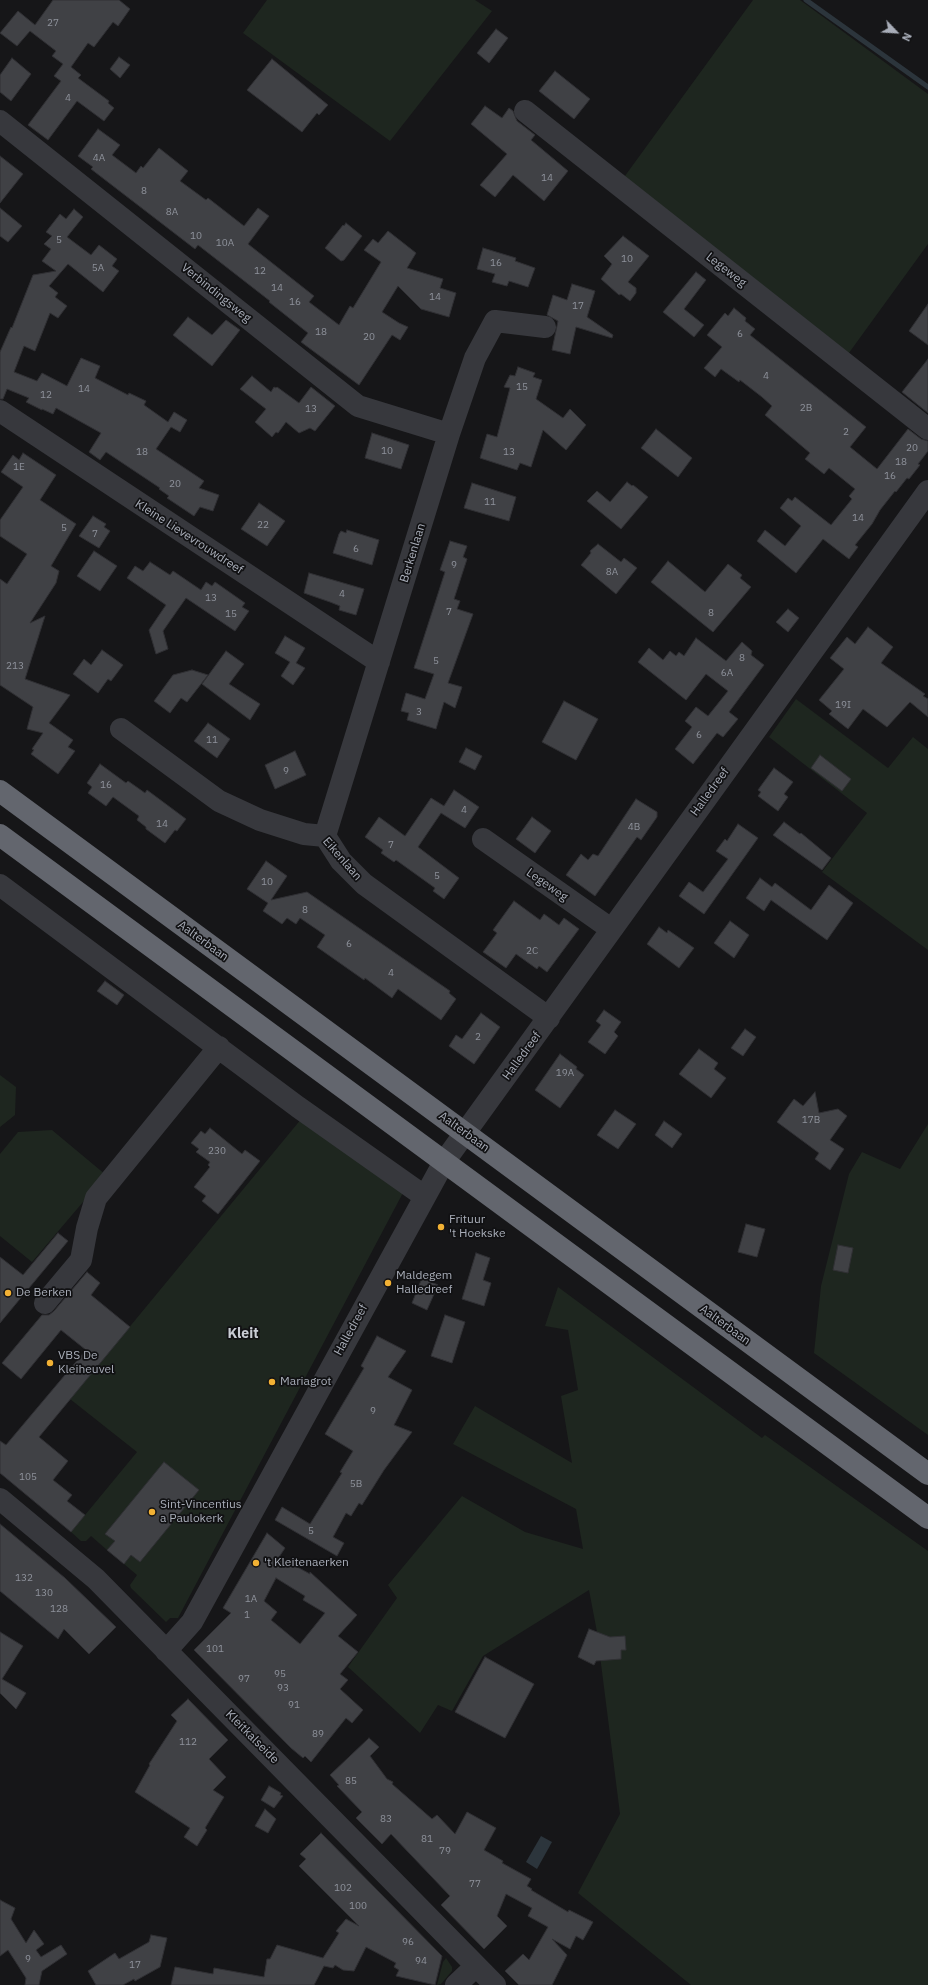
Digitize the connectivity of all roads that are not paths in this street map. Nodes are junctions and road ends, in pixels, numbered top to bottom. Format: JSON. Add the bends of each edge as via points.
{"nodes":[{"id":1,"x":525,"y":111,"type":"dead end"},
{"id":2,"x":0,"y":121,"type":"edge"},
{"id":3,"x":545,"y":327,"type":"dead end"},
{"id":4,"x":0,"y":411,"type":"edge"},
{"id":5,"x":928,"y":429,"type":"edge"},
{"id":6,"x":449,"y":434,"type":"junction"},
{"id":7,"x":928,"y":491,"type":"edge"},
{"id":8,"x":379,"y":662,"type":"junction"},
{"id":9,"x":121,"y":730,"type":"dead end"},
{"id":10,"x":0,"y":791,"type":"edge"},
{"id":11,"x":0,"y":835,"type":"edge"},
{"id":12,"x":324,"y":836,"type":"junction"},
{"id":13,"x":483,"y":839,"type":"dead end"},
{"id":14,"x":0,"y":886,"type":"edge"},
{"id":15,"x":611,"y":930,"type":"junction"},
{"id":16,"x":549,"y":1018,"type":"junction"},
{"id":17,"x":219,"y":1047,"type":"junction"},
{"id":18,"x":466,"y":1134,"type":"junction"},
{"id":19,"x":444,"y":1162,"type":"junction"},
{"id":20,"x":424,"y":1196,"type":"junction"},
{"id":21,"x":45,"y":1303,"type":"dead end"},
{"id":22,"x":928,"y":1474,"type":"edge"},
{"id":23,"x":0,"y":1499,"type":"edge"},
{"id":24,"x":928,"y":1518,"type":"edge"},
{"id":25,"x":166,"y":1651,"type":"junction"},
{"id":26,"x":476,"y":1966,"type":"junction"},
{"id":27,"x":456,"y":1985,"type":"edge"},
{"id":28,"x":495,"y":1985,"type":"edge"}],
"edges":[{"from":1,"to":5,"type":"street","name":"Legeweg"},
{"from":2,"to":6,"type":"street","name":"Verbindingsweg","via":[[358,406]]},
{"from":3,"to":6,"type":"street","name":"Berkenlaan","via":[[495,321],[475,358]]},
{"from":4,"to":8,"type":"street","name":"Kleine Lievevrouwdreef"},
{"from":6,"to":8,"type":"street","name":"Berkenlaan"},
{"from":7,"to":15,"type":"street","name":"Halledreef"},
{"from":8,"to":12,"type":"street","name":"Berkenlaan"},
{"from":9,"to":12,"type":"street","name":"Eikenlaan","via":[[219,801],[260,820],[304,834]]},
{"from":10,"to":18,"type":"highway","name":"Aalterbaan"},
{"from":11,"to":19,"type":"highway"},
{"from":12,"to":16,"type":"street","name":"Eikenlaan","via":[[341,861],[364,884]]},
{"from":13,"to":15,"type":"street","name":"Legeweg"},
{"from":14,"to":17,"type":"street"},
{"from":15,"to":16,"type":"street","name":"Halledreef"},
{"from":16,"to":18,"type":"street","name":"Halledreef"},
{"from":17,"to":20,"type":"street","via":[[303,1111]]},
{"from":17,"to":21,"type":"street","via":[[96,1198],[81,1260]]},
{"from":18,"to":19,"type":"street","name":"Halledreef"},
{"from":18,"to":22,"type":"highway","name":"Aalterbaan"},
{"from":19,"to":20,"type":"street","name":"Halledreef"},
{"from":19,"to":24,"type":"highway"},
{"from":20,"to":25,"type":"street","name":"Halledreef","via":[[192,1622]]},
{"from":23,"to":25,"type":"street","name":"Kleitkalseide","via":[[96,1579]]},
{"from":25,"to":26,"type":"street","name":"Kleitkalseide"},
{"from":26,"to":27,"type":"street"},
{"from":26,"to":28,"type":"street","name":"Kleitkalseide"}]}
